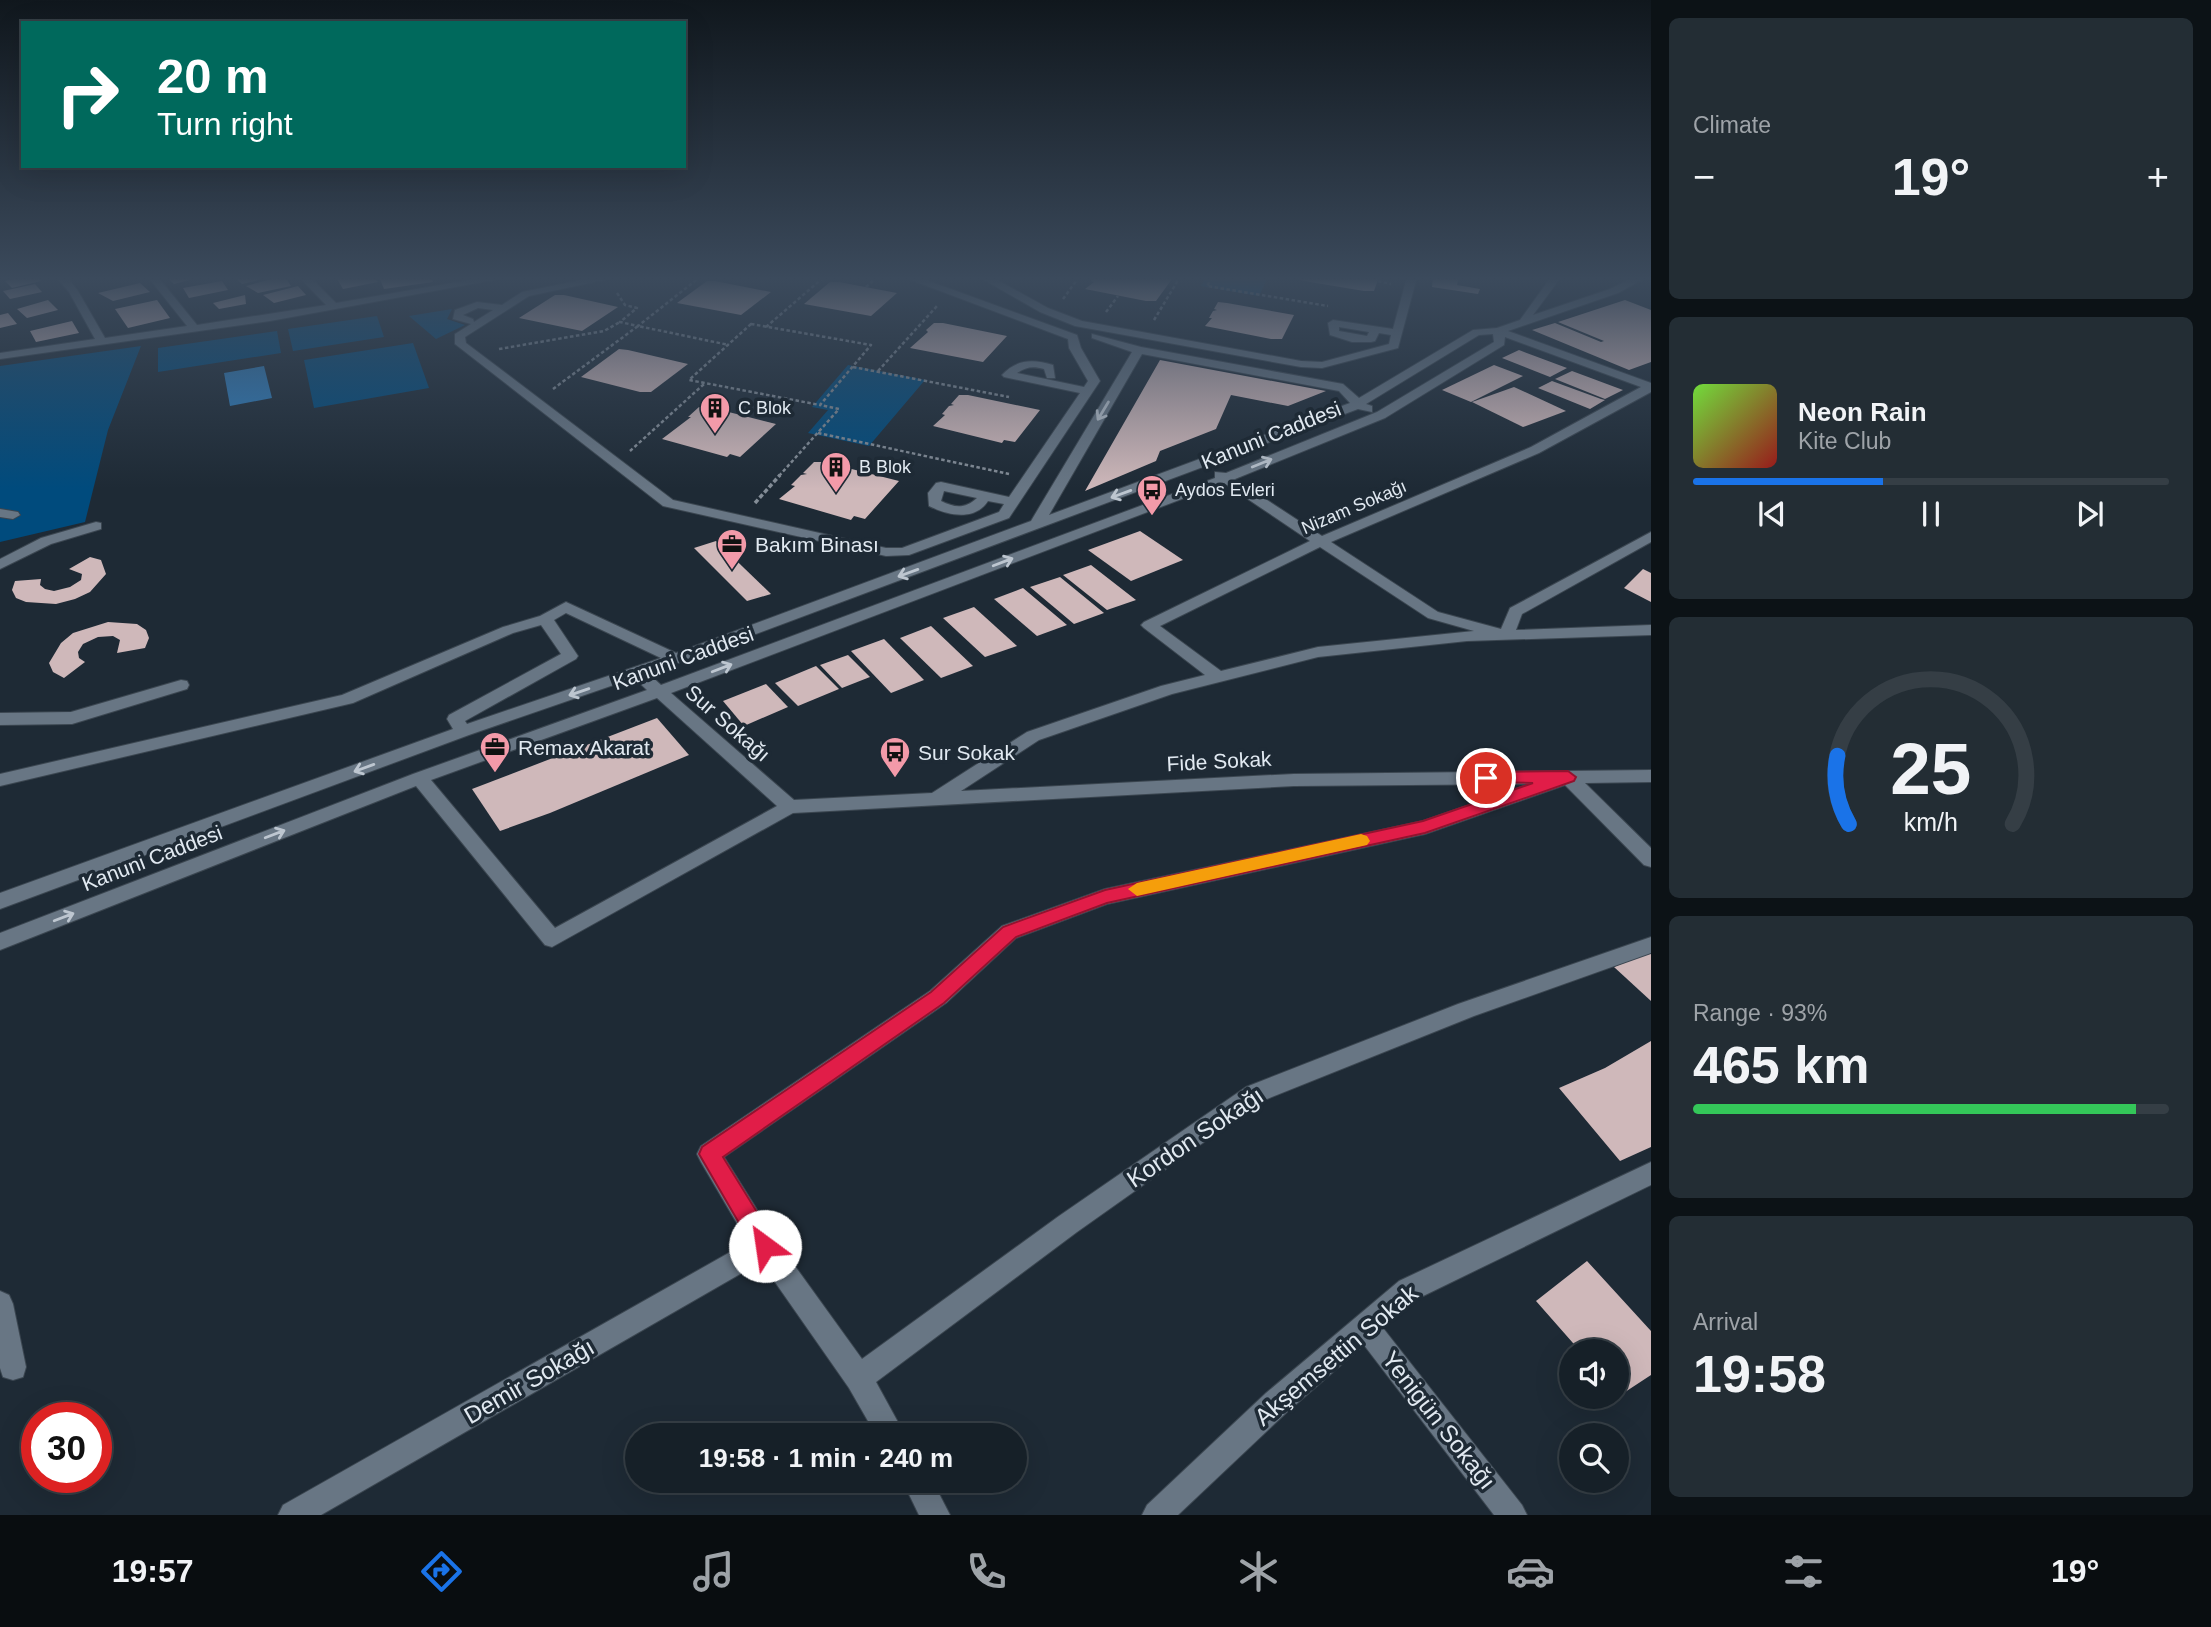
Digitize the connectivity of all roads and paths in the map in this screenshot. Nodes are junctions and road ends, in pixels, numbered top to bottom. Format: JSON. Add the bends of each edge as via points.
{"nodes":[{"id":1,"x":60,"y":348,"type":"edge"},
{"id":2,"x":466,"y":348,"type":"edge"},
{"id":3,"x":504,"y":348,"type":"edge"},
{"id":4,"x":609,"y":348,"type":"edge"},
{"id":5,"x":726,"y":348,"type":"edge"},
{"id":6,"x":869,"y":348,"type":"edge"},
{"id":7,"x":899,"y":348,"type":"edge"},
{"id":8,"x":1075,"y":348,"type":"edge"},
{"id":9,"x":1096,"y":348,"type":"edge"},
{"id":10,"x":1210,"y":348,"type":"edge"},
{"id":11,"x":1391,"y":348,"type":"edge"},
{"id":12,"x":1451,"y":348,"type":"edge"},
{"id":13,"x":1492,"y":348,"type":"edge"},
{"id":14,"x":1544,"y":348,"type":"edge"},
{"id":15,"x":472,"y":353,"type":"junction"},
{"id":16,"x":1136,"y":355,"type":"junction"},
{"id":17,"x":0,"y":356,"type":"edge"},
{"id":18,"x":590,"y":362,"type":"junction"},
{"id":19,"x":599,"y":363,"type":"dead end"},
{"id":20,"x":852,"y":366,"type":"junction"},
{"id":21,"x":878,"y":371,"type":"junction"},
{"id":22,"x":1051,"y":376,"type":"dead end"},
{"id":23,"x":705,"y":383,"type":"junction"},
{"id":24,"x":1651,"y":387,"type":"edge"},
{"id":25,"x":1086,"y":391,"type":"junction"},
{"id":26,"x":1022,"y":399,"type":"dead end"},
{"id":27,"x":536,"y":402,"type":"junction"},
{"id":28,"x":1358,"y":404,"type":"junction"},
{"id":29,"x":820,"y":405,"type":"junction"},
{"id":30,"x":1381,"y":415,"type":"junction"},
{"id":31,"x":818,"y":433,"type":"junction"},
{"id":32,"x":617,"y":464,"type":"junction"},
{"id":33,"x":1202,"y":464,"type":"junction"},
{"id":34,"x":1029,"y":478,"type":"junction"},
{"id":35,"x":1226,"y":478,"type":"junction"},
{"id":36,"x":982,"y":501,"type":"dead end"},
{"id":37,"x":1013,"y":502,"type":"junction"},
{"id":38,"x":741,"y":519,"type":"junction"},
{"id":39,"x":1035,"y":525,"type":"junction"},
{"id":40,"x":96,"y":526,"type":"dead end"},
{"id":41,"x":1651,"y":536,"type":"edge"},
{"id":42,"x":1321,"y":541,"type":"junction"},
{"id":43,"x":0,"y":565,"type":"edge"},
{"id":44,"x":545,"y":618,"type":"junction"},
{"id":45,"x":1651,"y":630,"type":"edge"},
{"id":46,"x":1506,"y":635,"type":"junction"},
{"id":47,"x":675,"y":659,"type":"junction"},
{"id":48,"x":638,"y":672,"type":"junction"},
{"id":49,"x":1218,"y":677,"type":"junction"},
{"id":50,"x":181,"y":684,"type":"dead end"},
{"id":51,"x":658,"y":692,"type":"junction"},
{"id":52,"x":0,"y":719,"type":"edge"},
{"id":53,"x":463,"y":731,"type":"junction"},
{"id":54,"x":1651,"y":776,"type":"edge"},
{"id":55,"x":1568,"y":777,"type":"junction"},
{"id":56,"x":419,"y":778,"type":"junction"},
{"id":57,"x":0,"y":780,"type":"edge"},
{"id":58,"x":938,"y":798,"type":"junction"},
{"id":59,"x":790,"y":807,"type":"junction"},
{"id":60,"x":1651,"y":860,"type":"edge"},
{"id":61,"x":0,"y":901,"type":"edge"},
{"id":62,"x":0,"y":942,"type":"edge"},
{"id":63,"x":1651,"y":945,"type":"edge"},
{"id":64,"x":1651,"y":1173,"type":"edge"},
{"id":65,"x":765,"y":1246,"type":"junction"},
{"id":66,"x":0,"y":1304,"type":"edge"},
{"id":67,"x":1366,"y":1326,"type":"junction"},
{"id":68,"x":12,"y":1367,"type":"dead end"},
{"id":69,"x":859,"y":1378,"type":"junction"},
{"id":70,"x":884,"y":1423,"type":"edge"},
{"id":71,"x":923,"y":1493,"type":"edge"},
{"id":72,"x":293,"y":1515,"type":"edge"},
{"id":73,"x":935,"y":1515,"type":"edge"},
{"id":74,"x":1157,"y":1515,"type":"edge"},
{"id":75,"x":1512,"y":1515,"type":"edge"}],
"edges":[{"from":1,"to":17,"type":"street"},
{"from":2,"to":15,"type":"street"},
{"from":3,"to":15,"type":"path"},
{"from":4,"to":18,"type":"path"},
{"from":5,"to":23,"type":"path","via":[[689,380]]},
{"from":6,"to":20,"type":"path"},
{"from":7,"to":21,"type":"path"},
{"from":8,"to":25,"type":"street","via":[[1094,381]]},
{"from":9,"to":16,"type":"street"},
{"from":10,"to":11,"type":"street","via":[[1322,365]]},
{"from":12,"to":28,"type":"street","name":"Kanuni Caddesi"},
{"from":13,"to":30,"type":"street","name":"Kanuni Caddesi"},
{"from":14,"to":24,"type":"street"},
{"from":15,"to":27,"type":"street"},
{"from":16,"to":28,"type":"street","via":[[1343,388]]},
{"from":16,"to":39,"type":"street","one_way":true},
{"from":18,"to":19,"type":"path"},
{"from":18,"to":27,"type":"path"},
{"from":20,"to":21,"type":"path"},
{"from":20,"to":29,"type":"path"},
{"from":21,"to":26,"type":"path"},
{"from":22,"to":25,"type":"street","via":[[1049,367],[1036,363],[1018,364],[1008,375]]},
{"from":23,"to":29,"type":"path"},
{"from":23,"to":32,"type":"path"},
{"from":24,"to":42,"type":"street","name":"Nizam Sokağı","via":[[1535,450]]},
{"from":25,"to":34,"type":"street"},
{"from":27,"to":32,"type":"street"},
{"from":28,"to":30,"type":"street","name":"Kanuni Caddesi"},
{"from":28,"to":33,"type":"street","name":"Kanuni Caddesi"},
{"from":29,"to":31,"type":"path","via":[[839,409]]},
{"from":35,"to":30,"type":"street","name":"Kanuni Caddesi","one_way":true},
{"from":31,"to":34,"type":"path"},
{"from":31,"to":38,"type":"path"},
{"from":32,"to":38,"type":"street","via":[[668,503]]},
{"from":33,"to":35,"type":"street"},
{"from":33,"to":39,"type":"street","name":"Kanuni Caddesi","one_way":true},
{"from":34,"to":37,"type":"street"},
{"from":35,"to":42,"type":"street"},
{"from":51,"to":35,"type":"street","name":"Kanuni Caddesi","one_way":true},
{"from":36,"to":37,"type":"street","via":[[965,512],[934,503],[941,486]]},
{"from":37,"to":38,"type":"street","via":[[1004,515],[904,552],[886,552]]},
{"from":39,"to":47,"type":"street","name":"Kanuni Caddesi","one_way":true},
{"from":40,"to":43,"type":"street","via":[[47,541]]},
{"from":41,"to":46,"type":"street","via":[[1515,611]]},
{"from":42,"to":46,"type":"street","via":[[1433,615]]},
{"from":42,"to":49,"type":"street","name":"Nizam Sokağı","via":[[1149,625]]},
{"from":44,"to":47,"type":"street","via":[[566,607]]},
{"from":44,"to":53,"type":"street","via":[[570,656],[455,719]]},
{"from":44,"to":57,"type":"street","via":[[347,699]]},
{"from":45,"to":46,"type":"street"},
{"from":46,"to":49,"type":"street","via":[[1318,652]]},
{"from":47,"to":48,"type":"street","name":"Kanuni Caddesi"},
{"from":48,"to":51,"type":"street","name":"Sur Sokağı"},
{"from":48,"to":53,"type":"street","name":"Kanuni Caddesi","one_way":true},
{"from":49,"to":58,"type":"street","via":[[1033,736]]},
{"from":50,"to":52,"type":"street","via":[[72,718]]},
{"from":51,"to":56,"type":"street","name":"Kanuni Caddesi"},
{"from":51,"to":59,"type":"street","name":"Sur Sokağı"},
{"from":53,"to":61,"type":"street","name":"Kanuni Caddesi","one_way":true},
{"from":54,"to":55,"type":"street","name":"Fide Sokak"},
{"from":55,"to":58,"type":"street","name":"Fide Sokak","via":[[1294,780]]},
{"from":55,"to":60,"type":"street"},
{"from":55,"to":65,"type":"street","via":[[1425,827],[1105,897],[1009,932],[938,997],[709,1154]]},
{"from":56,"to":59,"type":"street","via":[[552,939]]},
{"from":62,"to":56,"type":"street","name":"Kanuni Caddesi","one_way":true},
{"from":58,"to":59,"type":"street","name":"Fide Sokak"},
{"from":63,"to":69,"type":"street","name":"Kordon Sokağı","via":[[1466,1010],[1254,1094]]},
{"from":64,"to":67,"type":"street","name":"Akşemsettin Sokak","via":[[1408,1290]]},
{"from":65,"to":69,"type":"street"},
{"from":65,"to":72,"type":"street","name":"Demir Sokağı"},
{"from":66,"to":68,"type":"street"},
{"from":67,"to":74,"type":"street","name":"Akşemsettin Sokak"},
{"from":67,"to":75,"type":"street","name":"Yenigün Sokağı"},
{"from":69,"to":70,"type":"street"},
{"from":71,"to":73,"type":"street"}]}
